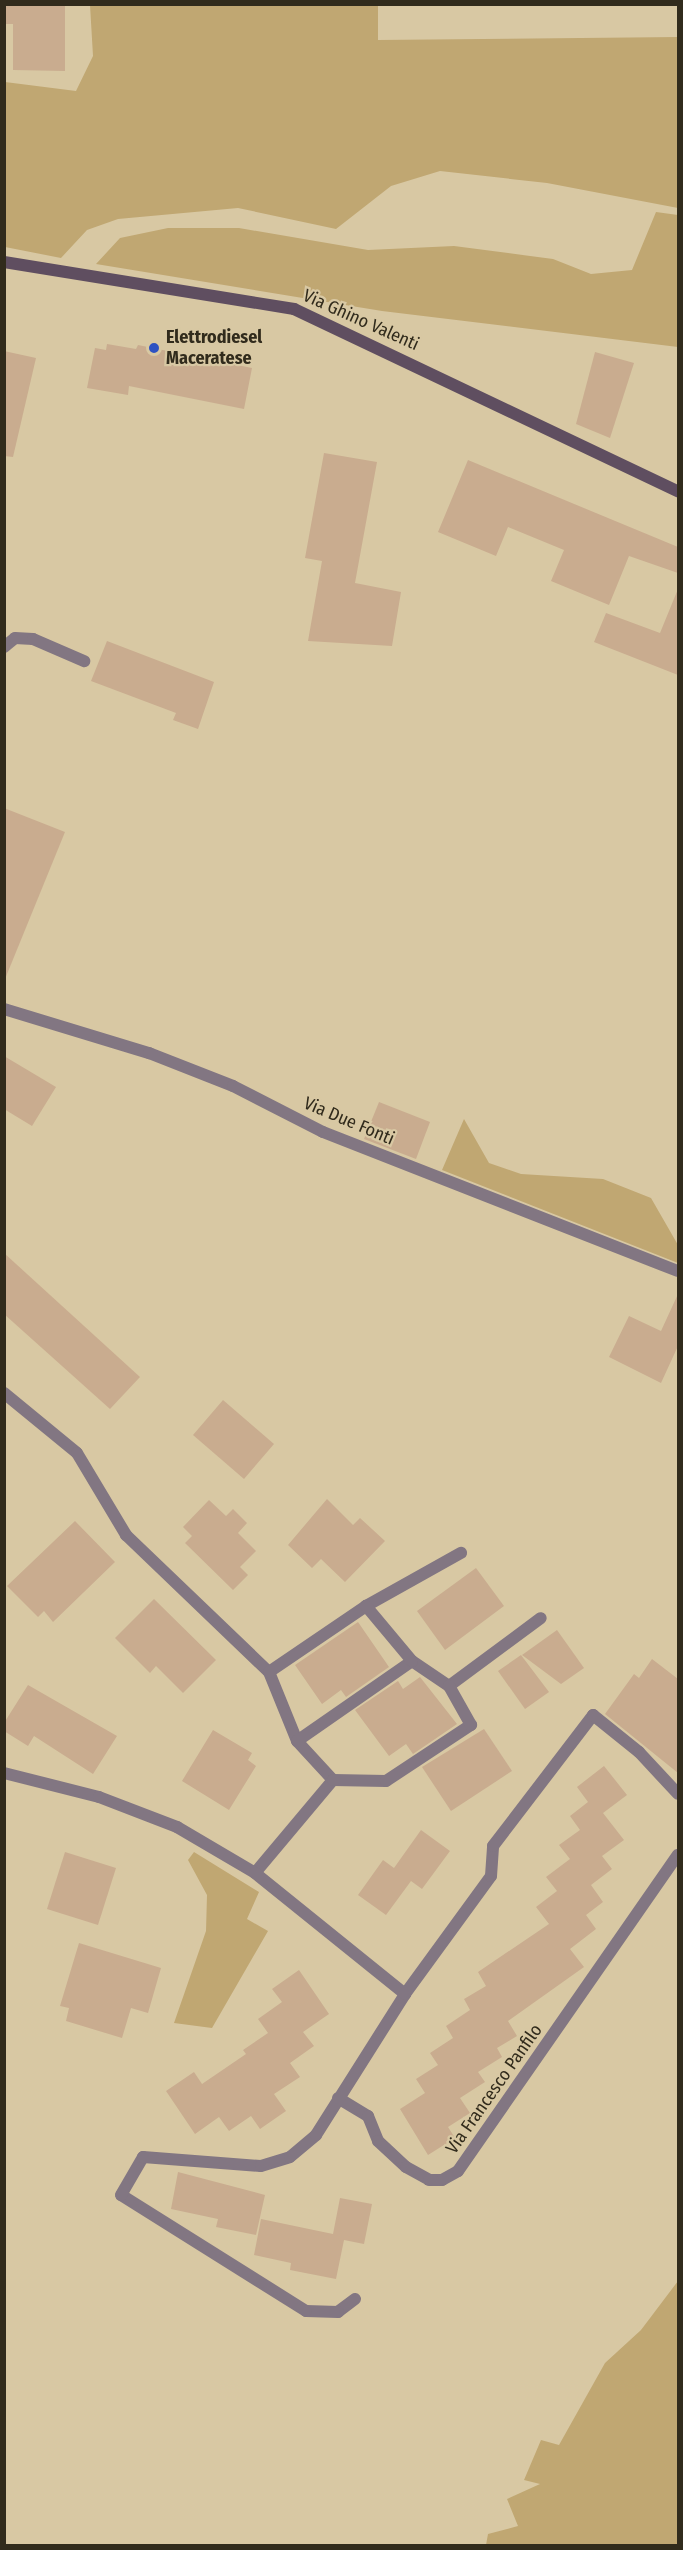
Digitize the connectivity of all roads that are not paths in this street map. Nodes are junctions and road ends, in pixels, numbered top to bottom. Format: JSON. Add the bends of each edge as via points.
{"nodes":[{"id":1,"x":4,"y":262,"type":"edge"},
{"id":2,"x":678,"y":491,"type":"edge"},
{"id":3,"x":4,"y":647,"type":"edge"},
{"id":4,"x":84,"y":661,"type":"dead end"},
{"id":5,"x":4,"y":1009,"type":"edge"},
{"id":6,"x":678,"y":1271,"type":"edge"},
{"id":7,"x":4,"y":1393,"type":"edge"},
{"id":8,"x":461,"y":1553,"type":"dead end"},
{"id":9,"x":366,"y":1606,"type":"junction"},
{"id":10,"x":541,"y":1618,"type":"dead end"},
{"id":11,"x":412,"y":1661,"type":"junction"},
{"id":12,"x":269,"y":1672,"type":"junction"},
{"id":13,"x":449,"y":1686,"type":"junction"},
{"id":14,"x":297,"y":1741,"type":"junction"},
{"id":15,"x":4,"y":1773,"type":"edge"},
{"id":16,"x":333,"y":1780,"type":"junction"},
{"id":17,"x":678,"y":1794,"type":"edge"},
{"id":18,"x":678,"y":1855,"type":"edge"},
{"id":19,"x":255,"y":1873,"type":"junction"},
{"id":20,"x":405,"y":1994,"type":"junction"},
{"id":21,"x":338,"y":2098,"type":"junction"},
{"id":22,"x":355,"y":2299,"type":"dead end"}],
"edges":[{"from":1,"to":2,"type":"main road","name":"Via Ghino Valenti","via":[[294,309]]},
{"from":3,"to":4,"type":"street","via":[[15,638],[33,639]]},
{"from":5,"to":6,"type":"street","name":"Via Due Fonti","via":[[149,1053],[233,1086],[323,1132]]},
{"from":7,"to":12,"type":"street","via":[[77,1453],[126,1535]]},
{"from":8,"to":9,"type":"street"},
{"from":9,"to":11,"type":"street"},
{"from":9,"to":12,"type":"street"},
{"from":10,"to":13,"type":"street"},
{"from":11,"to":13,"type":"street"},
{"from":11,"to":14,"type":"street"},
{"from":12,"to":14,"type":"street"},
{"from":13,"to":16,"type":"street","via":[[471,1725],[386,1781]]},
{"from":14,"to":16,"type":"street"},
{"from":15,"to":19,"type":"street","via":[[99,1797],[166,1823]]},
{"from":16,"to":19,"type":"street"},
{"from":17,"to":20,"type":"street","via":[[593,1714],[493,1846],[491,1876]]},
{"from":18,"to":21,"type":"street","name":"Via Francesco Panfilo","via":[[458,2171],[442,2180],[429,2180],[406,2167],[378,2141],[368,2116]]},
{"from":19,"to":20,"type":"street"},
{"from":20,"to":21,"type":"street"},
{"from":21,"to":22,"type":"street","via":[[316,2135],[290,2157],[261,2166],[142,2157],[121,2195],[306,2311],[338,2312]]}]}
